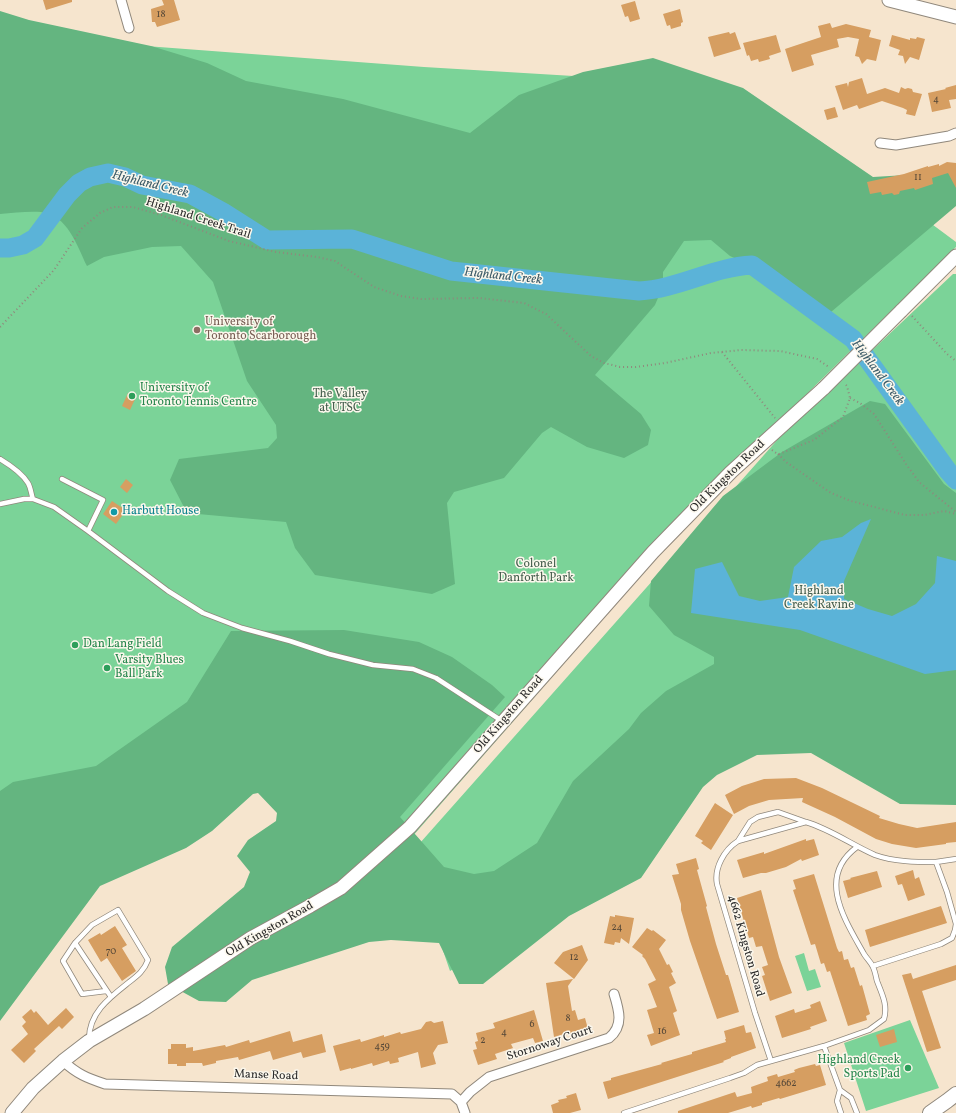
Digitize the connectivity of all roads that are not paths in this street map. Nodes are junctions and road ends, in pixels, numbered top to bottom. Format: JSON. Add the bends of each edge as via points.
{"nodes":[{"id":1,"x":122,"y":0,"type":"edge"},
{"id":2,"x":890,"y":0,"type":"edge"},
{"id":3,"x":956,"y":17,"type":"edge"},
{"id":4,"x":130,"y":28,"type":"dead end"},
{"id":5,"x":956,"y":133,"type":"edge"},
{"id":6,"x":880,"y":143,"type":"dead end"},
{"id":7,"x":956,"y":256,"type":"edge"},
{"id":8,"x":0,"y":460,"type":"edge"},
{"id":9,"x":62,"y":479,"type":"dead end"},
{"id":10,"x":33,"y":499,"type":"junction"},
{"id":11,"x":0,"y":504,"type":"edge"},
{"id":12,"x":88,"y":530,"type":"junction"},
{"id":13,"x":503,"y":722,"type":"junction"},
{"id":14,"x":806,"y":822,"type":"junction"},
{"id":15,"x":738,"y":841,"type":"junction"},
{"id":16,"x":857,"y":847,"type":"junction"},
{"id":17,"x":956,"y":859,"type":"edge"},
{"id":18,"x":936,"y":862,"type":"junction"},
{"id":19,"x":75,"y":943,"type":"junction"},
{"id":20,"x":873,"y":966,"type":"junction"},
{"id":21,"x":106,"y":991,"type":"junction"},
{"id":22,"x":614,"y":994,"type":"dead end"},
{"id":23,"x":111,"y":997,"type":"junction"},
{"id":24,"x":89,"y":1041,"type":"junction"},
{"id":25,"x":824,"y":1046,"type":"junction"},
{"id":26,"x":63,"y":1061,"type":"junction"},
{"id":27,"x":771,"y":1061,"type":"junction"},
{"id":28,"x":840,"y":1090,"type":"junction"},
{"id":29,"x":956,"y":1094,"type":"edge"},
{"id":30,"x":461,"y":1102,"type":"junction"},
{"id":31,"x":12,"y":1113,"type":"edge"},
{"id":32,"x":465,"y":1113,"type":"edge"},
{"id":33,"x":624,"y":1113,"type":"edge"},
{"id":34,"x":841,"y":1113,"type":"edge"},
{"id":35,"x":857,"y":1113,"type":"edge"},
{"id":36,"x":930,"y":1113,"type":"edge"}],
"edges":[{"from":1,"to":4,"type":"street"},
{"from":2,"to":3,"type":"street"},
{"from":5,"to":6,"type":"street","via":[[896,145]]},
{"from":7,"to":13,"type":"street","name":"Old Kingston Road","bridge":true,"via":[[824,388],[731,472],[653,552]]},
{"from":8,"to":10,"type":"lane","via":[[24,477]]},
{"from":9,"to":12,"type":"lane","via":[[103,500]]},
{"from":10,"to":11,"type":"lane"},
{"from":10,"to":12,"type":"lane","via":[[54,506]]},
{"from":12,"to":13,"type":"lane","via":[[168,591],[203,613],[242,628],[330,654],[373,665],[413,669],[436,678]]},
{"from":13,"to":24,"type":"street","name":"Old Kingston Road","via":[[410,827],[341,888],[251,938],[144,1009]]},
{"from":14,"to":15,"type":"lane","name":"4662 Kingston Road"},
{"from":14,"to":15,"type":"lane","name":"4662 Kingston Road","via":[[778,812],[758,817],[750,822]]},
{"from":14,"to":16,"type":"lane","name":"4662 Kingston Road","via":[[817,825]]},
{"from":15,"to":27,"type":"lane","name":"4662 Kingston Road","via":[[725,853],[715,876]]},
{"from":16,"to":18,"type":"lane","name":"4662 Kingston Road","via":[[890,858]]},
{"from":16,"to":20,"type":"lane","via":[[849,852],[838,870],[836,888],[846,923]]},
{"from":17,"to":18,"type":"lane","name":"4662 Kingston Road"},
{"from":18,"to":20,"type":"lane","via":[[956,924],[952,938]]},
{"from":19,"to":21,"type":"lane"},
{"from":19,"to":21,"type":"lane","via":[[64,962],[82,994]]},
{"from":19,"to":23,"type":"lane","via":[[92,925],[118,910],[148,960],[142,972]]},
{"from":20,"to":25,"type":"lane","via":[[885,1000],[884,1019],[869,1030]]},
{"from":21,"to":23,"type":"lane"},
{"from":22,"to":30,"type":"street","name":"Stornoway Court","via":[[620,1019],[609,1038],[489,1077]]},
{"from":23,"to":24,"type":"lane","via":[[92,1019]]},
{"from":24,"to":26,"type":"street","name":"Old Kingston Road"},
{"from":25,"to":27,"type":"lane"},
{"from":25,"to":28,"type":"lane"},
{"from":26,"to":30,"type":"street","name":"Manse Road","via":[[87,1078],[105,1084],[452,1094]]},
{"from":26,"to":31,"type":"street","name":"Old Kingston Road","via":[[33,1088]]},
{"from":27,"to":33,"type":"lane","via":[[730,1078]]},
{"from":28,"to":34,"type":"lane","via":[[837,1101]]},
{"from":28,"to":35,"type":"lane","via":[[851,1098]]},
{"from":29,"to":36,"type":"main road"},
{"from":30,"to":32,"type":"street"}]}
